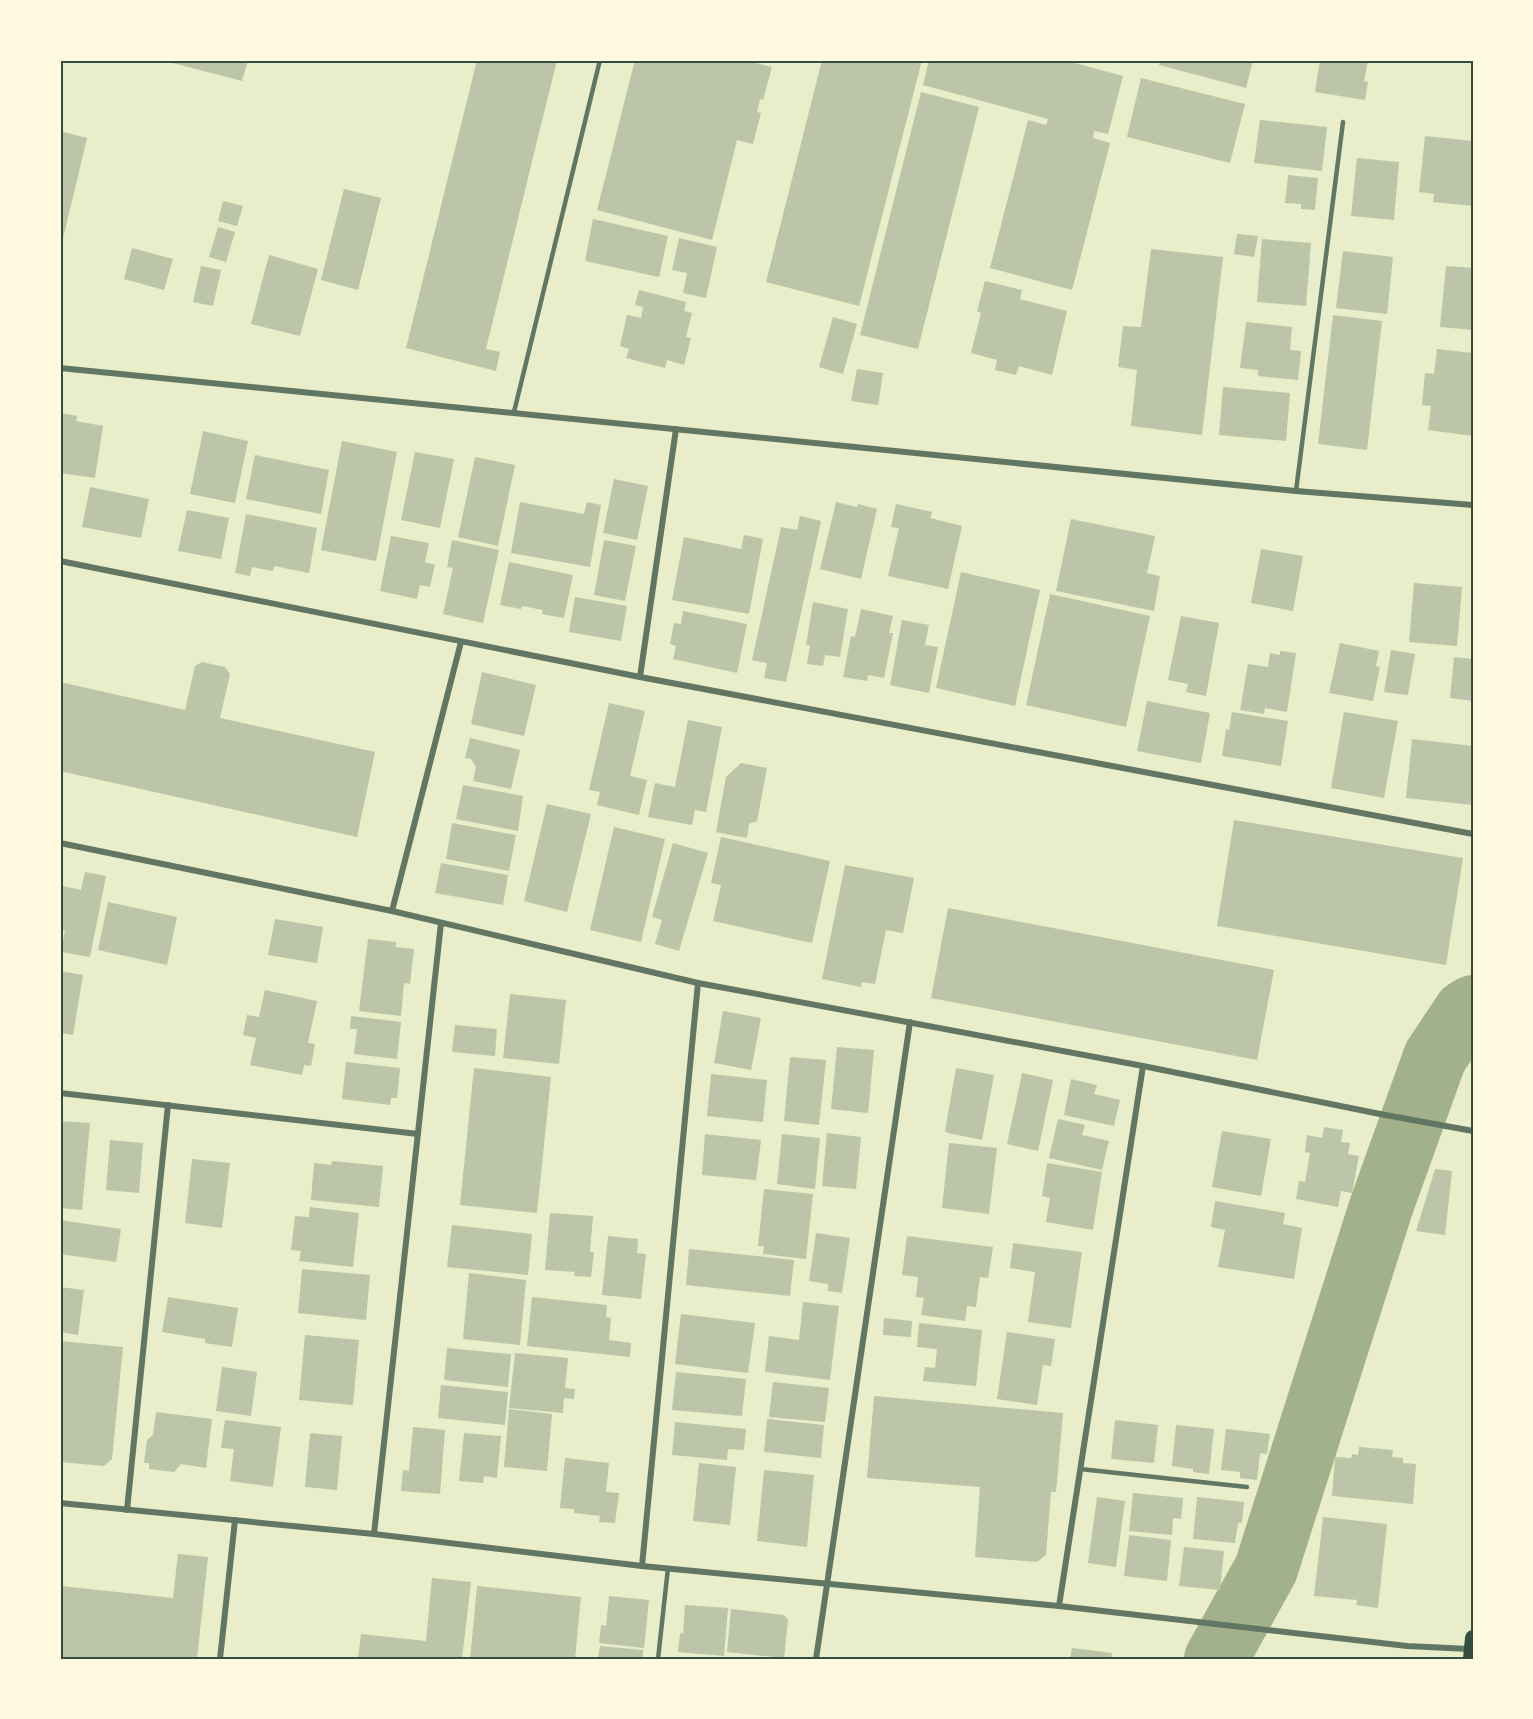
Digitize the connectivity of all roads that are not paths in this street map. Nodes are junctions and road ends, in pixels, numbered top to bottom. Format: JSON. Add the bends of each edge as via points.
{"nodes":[{"id":1,"x":600,"y":60,"type":"edge"},
{"id":2,"x":1343,"y":122,"type":"dead end"},
{"id":3,"x":60,"y":368,"type":"edge"},
{"id":4,"x":513,"y":412,"type":"junction"},
{"id":5,"x":676,"y":429,"type":"junction"},
{"id":6,"x":1296,"y":491,"type":"junction"},
{"id":7,"x":1473,"y":506,"type":"edge"},
{"id":8,"x":60,"y":561,"type":"edge"},
{"id":9,"x":461,"y":642,"type":"junction"},
{"id":10,"x":640,"y":677,"type":"junction"},
{"id":11,"x":1473,"y":834,"type":"edge"},
{"id":12,"x":60,"y":843,"type":"edge"},
{"id":13,"x":392,"y":911,"type":"junction"},
{"id":14,"x":441,"y":923,"type":"junction"},
{"id":15,"x":698,"y":983,"type":"junction"},
{"id":16,"x":910,"y":1022,"type":"junction"},
{"id":17,"x":1143,"y":1066,"type":"junction"},
{"id":18,"x":60,"y":1093,"type":"edge"},
{"id":19,"x":168,"y":1106,"type":"junction"},
{"id":20,"x":1473,"y":1131,"type":"edge"},
{"id":21,"x":418,"y":1134,"type":"junction"},
{"id":22,"x":1080,"y":1470,"type":"junction"},
{"id":23,"x":1246,"y":1487,"type":"dead end"},
{"id":24,"x":60,"y":1503,"type":"edge"},
{"id":25,"x":127,"y":1510,"type":"junction"},
{"id":26,"x":236,"y":1520,"type":"junction"},
{"id":27,"x":374,"y":1534,"type":"junction"},
{"id":28,"x":642,"y":1566,"type":"junction"},
{"id":29,"x":668,"y":1568,"type":"junction"},
{"id":30,"x":827,"y":1583,"type":"junction"},
{"id":31,"x":1059,"y":1606,"type":"junction"},
{"id":32,"x":1472,"y":1649,"type":"edge"},
{"id":33,"x":220,"y":1659,"type":"edge"},
{"id":34,"x":658,"y":1659,"type":"edge"},
{"id":35,"x":816,"y":1659,"type":"edge"}],
"edges":[{"from":1,"to":4,"type":"lane"},
{"from":2,"to":6,"type":"lane"},
{"from":3,"to":4,"type":"street"},
{"from":4,"to":5,"type":"street"},
{"from":5,"to":6,"type":"street"},
{"from":5,"to":10,"type":"street"},
{"from":6,"to":7,"type":"street"},
{"from":8,"to":9,"type":"street"},
{"from":9,"to":10,"type":"street"},
{"from":9,"to":13,"type":"street"},
{"from":10,"to":11,"type":"street"},
{"from":12,"to":13,"type":"street"},
{"from":13,"to":14,"type":"street"},
{"from":14,"to":15,"type":"street"},
{"from":14,"to":21,"type":"street"},
{"from":15,"to":16,"type":"street"},
{"from":15,"to":28,"type":"street"},
{"from":16,"to":17,"type":"street"},
{"from":16,"to":30,"type":"street"},
{"from":17,"to":20,"type":"street"},
{"from":17,"to":22,"type":"street"},
{"from":18,"to":19,"type":"street"},
{"from":19,"to":21,"type":"street"},
{"from":19,"to":25,"type":"street"},
{"from":21,"to":27,"type":"street"},
{"from":22,"to":23,"type":"lane"},
{"from":22,"to":31,"type":"street"},
{"from":24,"to":25,"type":"street"},
{"from":25,"to":26,"type":"street"},
{"from":26,"to":27,"type":"street"},
{"from":26,"to":33,"type":"street"},
{"from":27,"to":28,"type":"street"},
{"from":28,"to":29,"type":"street"},
{"from":29,"to":30,"type":"street"},
{"from":29,"to":34,"type":"lane"},
{"from":30,"to":31,"type":"street"},
{"from":30,"to":35,"type":"street"},
{"from":31,"to":32,"type":"street","via":[[1407,1646]]}]}
